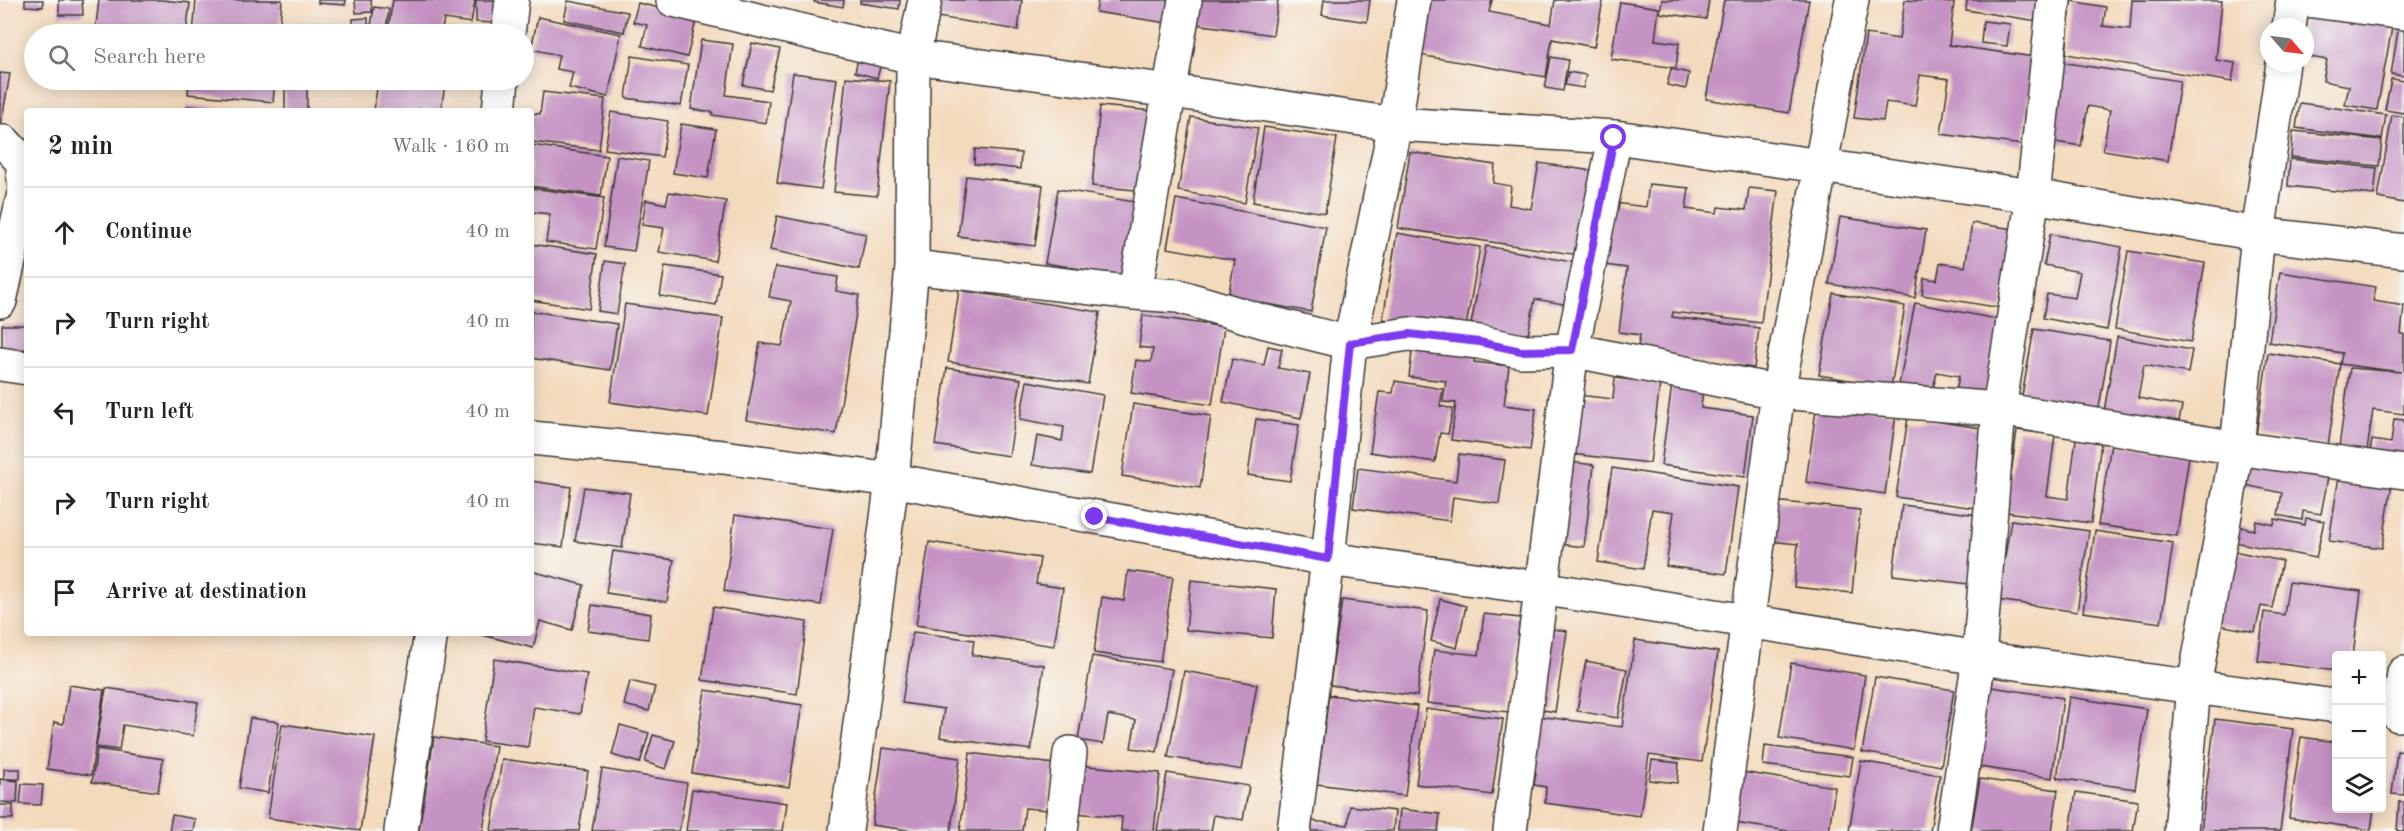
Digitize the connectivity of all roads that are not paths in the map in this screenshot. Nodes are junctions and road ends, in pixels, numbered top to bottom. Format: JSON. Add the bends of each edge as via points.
{"nodes":[{"id":1,"x":512,"y":0,"type":"edge"},
{"id":2,"x":674,"y":0,"type":"edge"},
{"id":3,"x":925,"y":0,"type":"edge"},
{"id":4,"x":1185,"y":0,"type":"edge"},
{"id":5,"x":1414,"y":0,"type":"edge"},
{"id":6,"x":1852,"y":0,"type":"edge"},
{"id":7,"x":2054,"y":0,"type":"edge"},
{"id":8,"x":2293,"y":0,"type":"edge"},
{"id":9,"x":2306,"y":0,"type":"edge"},
{"id":10,"x":2404,"y":13,"type":"edge"},
{"id":11,"x":2290,"y":18,"type":"edge"},
{"id":12,"x":509,"y":24,"type":"edge"},
{"id":13,"x":913,"y":57,"type":"junction"},
{"id":14,"x":2282,"y":72,"type":"edge"},
{"id":15,"x":501,"y":90,"type":"edge"},
{"id":16,"x":1171,"y":91,"type":"junction"},
{"id":17,"x":499,"y":108,"type":"edge"},
{"id":18,"x":1395,"y":124,"type":"junction"},
{"id":19,"x":1614,"y":138,"type":"junction"},
{"id":20,"x":0,"y":142,"type":"edge"},
{"id":21,"x":1822,"y":165,"type":"junction"},
{"id":22,"x":24,"y":180,"type":"edge"},
{"id":23,"x":24,"y":193,"type":"edge"},
{"id":24,"x":2033,"y":196,"type":"junction"},
{"id":25,"x":2258,"y":234,"type":"junction"},
{"id":26,"x":2404,"y":251,"type":"edge"},
{"id":27,"x":912,"y":267,"type":"junction"},
{"id":28,"x":1135,"y":293,"type":"junction"},
{"id":29,"x":0,"y":301,"type":"edge"},
{"id":30,"x":1350,"y":343,"type":"junction"},
{"id":31,"x":1572,"y":350,"type":"junction"},
{"id":32,"x":0,"y":364,"type":"edge"},
{"id":33,"x":24,"y":368,"type":"edge"},
{"id":34,"x":1778,"y":392,"type":"junction"},
{"id":35,"x":1999,"y":409,"type":"junction"},
{"id":36,"x":534,"y":438,"type":"edge"},
{"id":37,"x":2237,"y":448,"type":"junction"},
{"id":38,"x":2404,"y":472,"type":"edge"},
{"id":39,"x":892,"y":480,"type":"junction"},
{"id":40,"x":1328,"y":559,"type":"junction"},
{"id":41,"x":1540,"y":588,"type":"junction"},
{"id":42,"x":1749,"y":621,"type":"junction"},
{"id":43,"x":431,"y":636,"type":"edge"},
{"id":44,"x":1979,"y":658,"type":"junction"},
{"id":45,"x":2404,"y":673,"type":"edge"},
{"id":46,"x":2194,"y":686,"type":"junction"},
{"id":47,"x":2332,"y":705,"type":"edge"},
{"id":48,"x":2395,"y":715,"type":"edge"},
{"id":49,"x":1070,"y":753,"type":"dead end"},
{"id":50,"x":401,"y":831,"type":"edge"},
{"id":51,"x":846,"y":831,"type":"edge"},
{"id":52,"x":1061,"y":831,"type":"edge"},
{"id":53,"x":1294,"y":831,"type":"edge"},
{"id":54,"x":1509,"y":831,"type":"edge"},
{"id":55,"x":1720,"y":831,"type":"edge"},
{"id":56,"x":1953,"y":831,"type":"edge"},
{"id":57,"x":2181,"y":831,"type":"edge"}],
"edges":[{"from":1,"to":12,"type":"street"},
{"from":2,"to":13,"type":"street"},
{"from":3,"to":13,"type":"street"},
{"from":4,"to":16,"type":"street"},
{"from":5,"to":18,"type":"street"},
{"from":6,"to":21,"type":"street"},
{"from":7,"to":24,"type":"street"},
{"from":8,"to":11,"type":"street"},
{"from":9,"to":10,"type":"street"},
{"from":13,"to":16,"type":"street"},
{"from":13,"to":27,"type":"street"},
{"from":14,"to":25,"type":"street"},
{"from":15,"to":17,"type":"street"},
{"from":16,"to":18,"type":"street"},
{"from":16,"to":28,"type":"street"},
{"from":18,"to":19,"type":"street"},
{"from":18,"to":30,"type":"street"},
{"from":19,"to":21,"type":"street"},
{"from":19,"to":31,"type":"street"},
{"from":20,"to":22,"type":"street","via":[[22,161]]},
{"from":21,"to":24,"type":"street"},
{"from":21,"to":34,"type":"street"},
{"from":23,"to":29,"type":"street"},
{"from":24,"to":25,"type":"street"},
{"from":24,"to":35,"type":"street"},
{"from":25,"to":26,"type":"street"},
{"from":25,"to":37,"type":"street"},
{"from":27,"to":28,"type":"street"},
{"from":27,"to":39,"type":"street"},
{"from":28,"to":30,"type":"street","via":[[1178,296]]},
{"from":30,"to":31,"type":"street","via":[[1409,334],[1521,351]]},
{"from":30,"to":40,"type":"street"},
{"from":31,"to":34,"type":"street"},
{"from":31,"to":41,"type":"street"},
{"from":32,"to":33,"type":"street"},
{"from":34,"to":35,"type":"street"},
{"from":34,"to":42,"type":"street"},
{"from":35,"to":37,"type":"street"},
{"from":35,"to":44,"type":"street"},
{"from":36,"to":39,"type":"street","via":[[723,457]]},
{"from":37,"to":38,"type":"street"},
{"from":37,"to":46,"type":"street"},
{"from":39,"to":40,"type":"street"},
{"from":39,"to":51,"type":"street"},
{"from":40,"to":41,"type":"street"},
{"from":40,"to":53,"type":"street"},
{"from":41,"to":42,"type":"street"},
{"from":41,"to":54,"type":"street"},
{"from":42,"to":44,"type":"street"},
{"from":42,"to":55,"type":"street"},
{"from":43,"to":50,"type":"street"},
{"from":44,"to":46,"type":"street"},
{"from":44,"to":56,"type":"street"},
{"from":45,"to":48,"type":"street"},
{"from":46,"to":47,"type":"street"},
{"from":46,"to":57,"type":"street"},
{"from":49,"to":52,"type":"street"}]}
